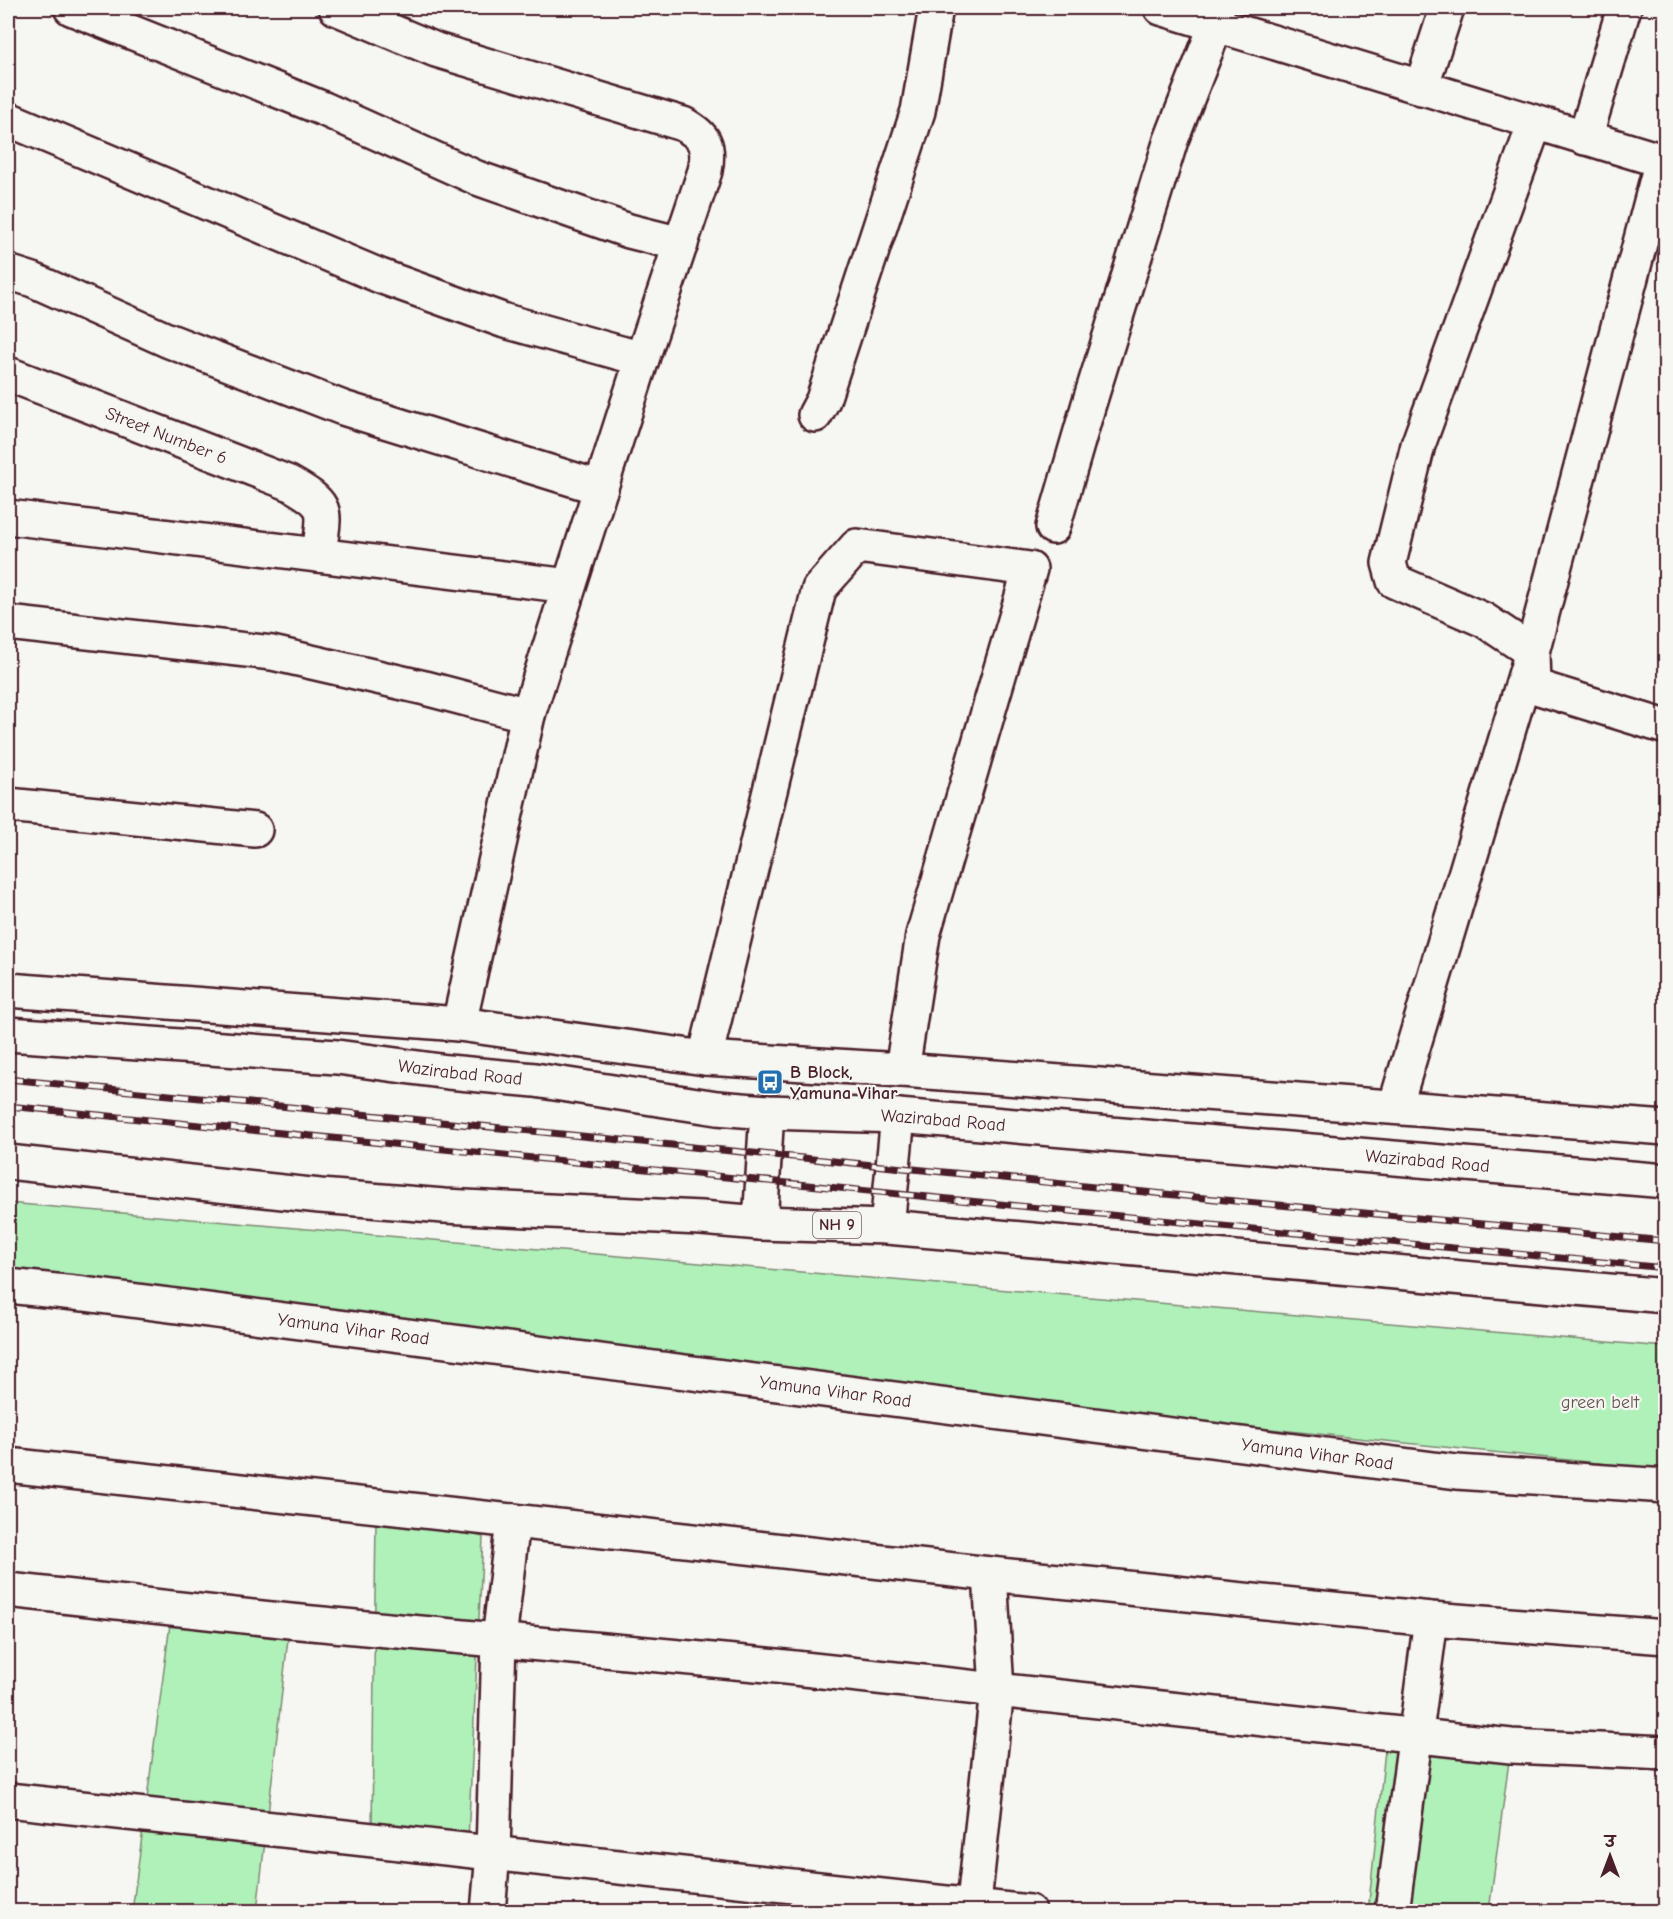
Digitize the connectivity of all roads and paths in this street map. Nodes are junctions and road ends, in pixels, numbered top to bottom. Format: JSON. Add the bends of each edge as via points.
{"nodes":[{"id":1,"x":71,"y":8,"type":"edge"},
{"id":2,"x":336,"y":8,"type":"edge"},
{"id":3,"x":936,"y":8,"type":"edge"},
{"id":4,"x":1161,"y":8,"type":"edge"},
{"id":5,"x":1447,"y":8,"type":"edge"},
{"id":6,"x":1624,"y":8,"type":"edge"},
{"id":7,"x":1216,"y":16,"type":"edge"},
{"id":8,"x":1421,"y":88,"type":"junction"},
{"id":9,"x":8,"y":119,"type":"edge"},
{"id":10,"x":1535,"y":123,"type":"junction"},
{"id":11,"x":1585,"y":138,"type":"junction"},
{"id":12,"x":1664,"y":161,"type":"edge"},
{"id":13,"x":681,"y":244,"type":"junction"},
{"id":14,"x":8,"y":272,"type":"edge"},
{"id":15,"x":642,"y":359,"type":"junction"},
{"id":16,"x":8,"y":374,"type":"edge"},
{"id":17,"x":815,"y":415,"type":"dead end"},
{"id":18,"x":601,"y":488,"type":"junction"},
{"id":19,"x":8,"y":517,"type":"edge"},
{"id":20,"x":1053,"y":527,"type":"dead end"},
{"id":21,"x":319,"y":555,"type":"junction"},
{"id":22,"x":569,"y":586,"type":"junction"},
{"id":23,"x":8,"y":623,"type":"edge"},
{"id":24,"x":1532,"y":652,"type":"junction"},
{"id":25,"x":528,"y":715,"type":"junction"},
{"id":26,"x":1665,"y":727,"type":"edge"},
{"id":27,"x":8,"y":805,"type":"edge"},
{"id":28,"x":255,"y":830,"type":"dead end"},
{"id":29,"x":8,"y":990,"type":"edge"},
{"id":30,"x":459,"y":1024,"type":"junction"},
{"id":31,"x":8,"y":1034,"type":"edge"},
{"id":32,"x":705,"y":1059,"type":"junction"},
{"id":33,"x":902,"y":1070,"type":"junction"},
{"id":34,"x":1395,"y":1107,"type":"junction"},
{"id":35,"x":767,"y":1112,"type":"junction"},
{"id":36,"x":898,"y":1116,"type":"junction"},
{"id":37,"x":1665,"y":1128,"type":"edge"},
{"id":38,"x":8,"y":1162,"type":"edge"},
{"id":39,"x":1665,"y":1180,"type":"edge"},
{"id":40,"x":760,"y":1223,"type":"junction"},
{"id":41,"x":886,"y":1227,"type":"junction"},
{"id":42,"x":8,"y":1286,"type":"edge"},
{"id":43,"x":1665,"y":1296,"type":"edge"},
{"id":44,"x":8,"y":1465,"type":"edge"},
{"id":45,"x":1665,"y":1486,"type":"edge"},
{"id":46,"x":513,"y":1521,"type":"junction"},
{"id":47,"x":990,"y":1574,"type":"junction"},
{"id":48,"x":8,"y":1590,"type":"edge"},
{"id":49,"x":1431,"y":1619,"type":"junction"},
{"id":50,"x":1665,"y":1637,"type":"edge"},
{"id":51,"x":499,"y":1640,"type":"junction"},
{"id":52,"x":997,"y":1690,"type":"junction"},
{"id":53,"x":1416,"y":1734,"type":"junction"},
{"id":54,"x":1665,"y":1753,"type":"edge"},
{"id":55,"x":8,"y":1800,"type":"edge"},
{"id":56,"x":493,"y":1853,"type":"junction"},
{"id":57,"x":973,"y":1908,"type":"edge"},
{"id":58,"x":488,"y":1911,"type":"edge"},
{"id":59,"x":1029,"y":1911,"type":"edge"},
{"id":60,"x":1392,"y":1911,"type":"edge"}],
"edges":[{"from":1,"to":13,"type":"main road","via":[[324,109],[477,178],[629,231]]},
{"from":2,"to":13,"type":"main road","via":[[436,50],[683,124],[698,133],[708,155]]},
{"from":3,"to":17,"type":"main road","via":[[918,111]]},
{"from":4,"to":7,"type":"main road"},
{"from":5,"to":8,"type":"main road"},
{"from":6,"to":11,"type":"main road"},
{"from":7,"to":8,"type":"main road"},
{"from":7,"to":20,"type":"main road","via":[[1167,151]]},
{"from":8,"to":10,"type":"main road"},
{"from":9,"to":15,"type":"main road","via":[[380,276],[505,321]]},
{"from":10,"to":11,"type":"main road"},
{"from":10,"to":24,"type":"main road","via":[[1418,445],[1389,563],[1394,581],[1484,620]]},
{"from":11,"to":12,"type":"main road"},
{"from":12,"to":24,"type":"main road"},
{"from":13,"to":15,"type":"main road"},
{"from":14,"to":18,"type":"main road","via":[[167,340],[343,408]]},
{"from":15,"to":18,"type":"main road"},
{"from":16,"to":21,"type":"main road","name":"Street Number 6","via":[[289,483],[312,496],[321,505],[323,515]]},
{"from":18,"to":22,"type":"main road"},
{"from":19,"to":21,"type":"main road"},
{"from":21,"to":22,"type":"main road"},
{"from":22,"to":25,"type":"main road"},
{"from":23,"to":25,"type":"main road","via":[[272,653]]},
{"from":24,"to":26,"type":"main road","via":[[1533,686]]},
{"from":24,"to":34,"type":"main road"},
{"from":25,"to":30,"type":"main road"},
{"from":27,"to":28,"type":"main road"},
{"from":29,"to":30,"type":"main road"},
{"from":30,"to":32,"type":"main road"},
{"from":31,"to":35,"type":"main road","name":"Wazirabad Road","via":[[337,1057]]},
{"from":32,"to":33,"type":"main road"},
{"from":32,"to":33,"type":"main road","via":[[819,589],[857,546],[1030,569],[923,935]]},
{"from":33,"to":34,"type":"main road"},
{"from":34,"to":37,"type":"main road"},
{"from":35,"to":36,"type":"main road","name":"Wazirabad Road"},
{"from":35,"to":40,"type":"main road"},
{"from":36,"to":39,"type":"main road","name":"Wazirabad Road"},
{"from":36,"to":41,"type":"main road"},
{"from":38,"to":40,"type":"main road","number":"NH 9","via":[[320,1196]]},
{"from":40,"to":41,"type":"main road","number":"NH 9"},
{"from":41,"to":43,"type":"main road","number":"NH 9"},
{"from":42,"to":45,"type":"main road","name":"Yamuna Vihar Road","via":[[1457,1472]]},
{"from":44,"to":46,"type":"main road"},
{"from":46,"to":47,"type":"main road"},
{"from":46,"to":51,"type":"main road"},
{"from":47,"to":49,"type":"main road"},
{"from":47,"to":52,"type":"main road"},
{"from":48,"to":51,"type":"main road"},
{"from":49,"to":50,"type":"main road"},
{"from":49,"to":53,"type":"main road"},
{"from":51,"to":52,"type":"main road"},
{"from":51,"to":56,"type":"main road"},
{"from":52,"to":53,"type":"main road"},
{"from":52,"to":57,"type":"main road"},
{"from":53,"to":54,"type":"main road","via":[[1511,1746]]},
{"from":53,"to":60,"type":"main road"},
{"from":55,"to":56,"type":"main road"},
{"from":56,"to":57,"type":"main road"},
{"from":56,"to":58,"type":"main road"},
{"from":57,"to":59,"type":"main road"}]}
